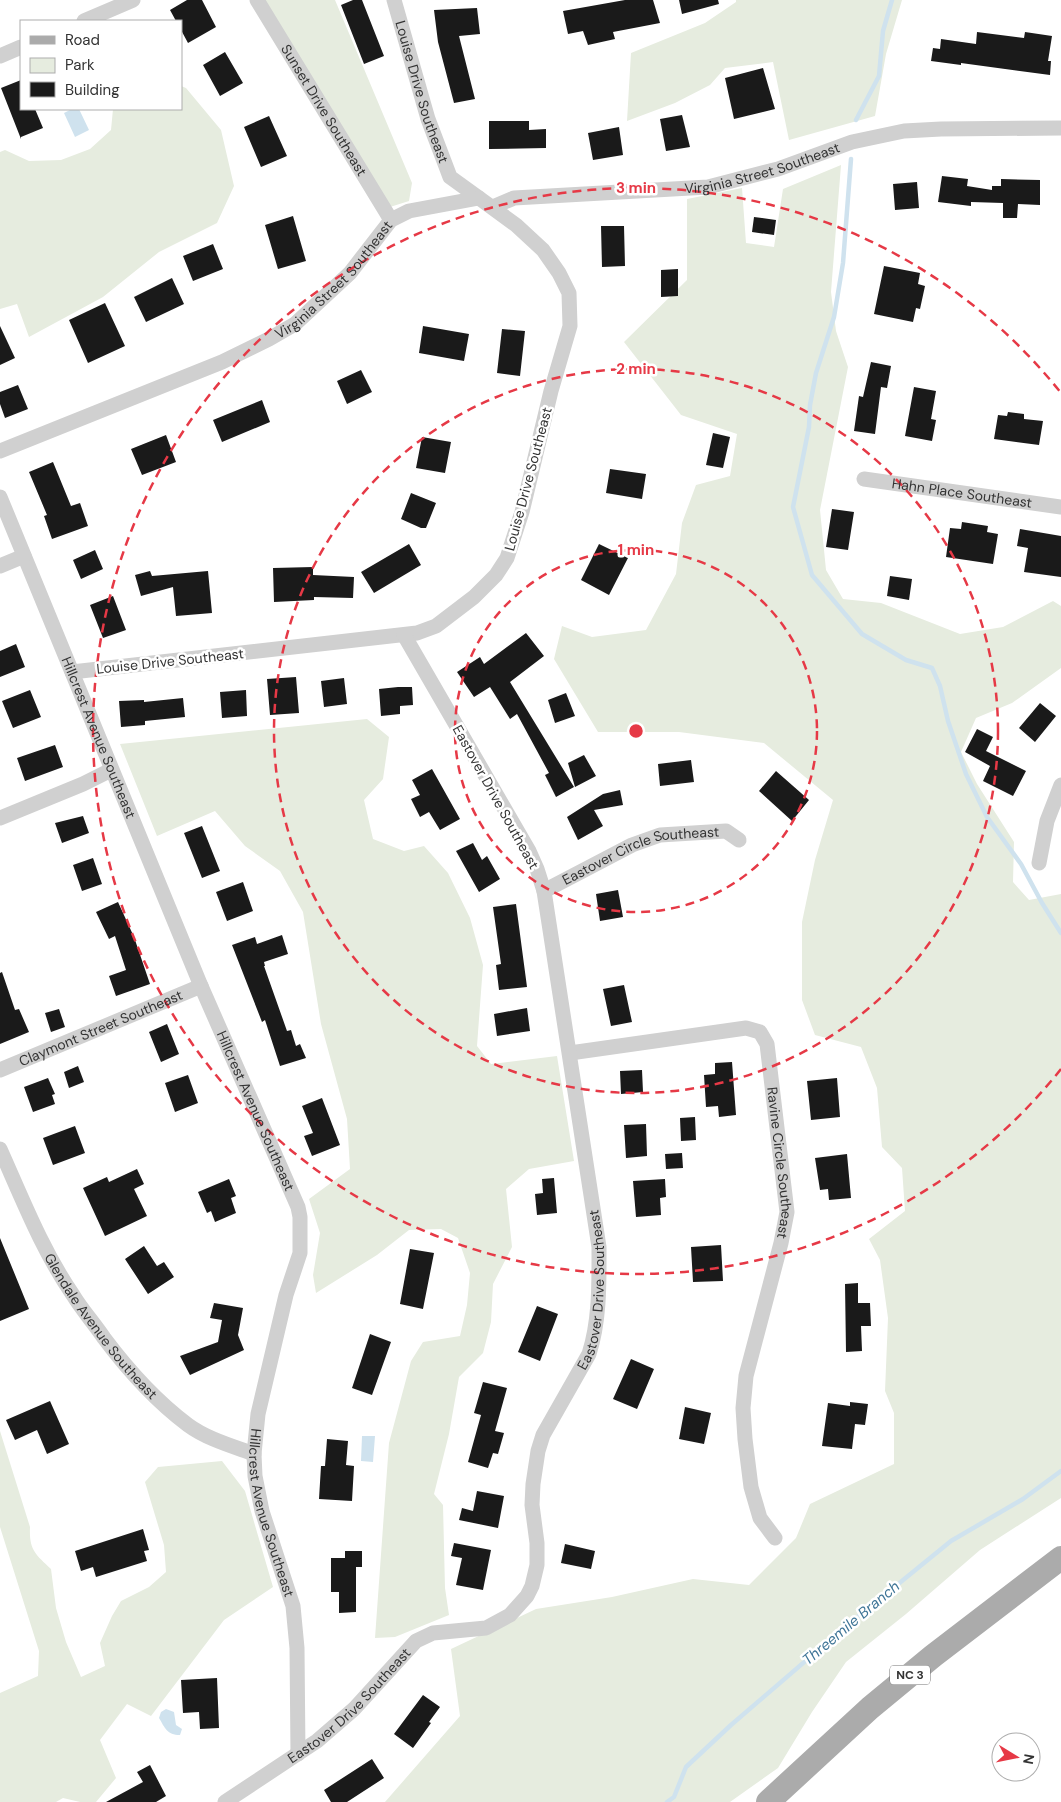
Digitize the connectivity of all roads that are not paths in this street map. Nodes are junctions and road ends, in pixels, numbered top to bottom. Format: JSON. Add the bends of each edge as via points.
{"nodes":[{"id":1,"x":133,"y":0,"type":"edge"},
{"id":2,"x":257,"y":0,"type":"edge"},
{"id":3,"x":394,"y":1,"type":"edge"},
{"id":4,"x":86,"y":20,"type":"edge"},
{"id":5,"x":20,"y":48,"type":"edge"},
{"id":6,"x":0,"y":56,"type":"edge"},
{"id":7,"x":1061,"y":128,"type":"edge"},
{"id":8,"x":479,"y":198,"type":"junction"},
{"id":9,"x":493,"y":207,"type":"junction"},
{"id":10,"x":391,"y":220,"type":"junction"},
{"id":11,"x":0,"y":451,"type":"edge"},
{"id":12,"x":864,"y":479,"type":"dead end"},
{"id":13,"x":0,"y":497,"type":"edge"},
{"id":14,"x":1061,"y":507,"type":"edge"},
{"id":15,"x":24,"y":556,"type":"junction"},
{"id":16,"x":0,"y":566,"type":"edge"},
{"id":17,"x":404,"y":635,"type":"junction"},
{"id":18,"x":72,"y":672,"type":"junction"},
{"id":19,"x":111,"y":770,"type":"junction"},
{"id":20,"x":1061,"y":785,"type":"edge"},
{"id":21,"x":0,"y":818,"type":"edge"},
{"id":22,"x":739,"y":840,"type":"dead end"},
{"id":23,"x":1039,"y":862,"type":"dead end"},
{"id":24,"x":544,"y":891,"type":"junction"},
{"id":25,"x":201,"y":986,"type":"junction"},
{"id":26,"x":570,"y":1053,"type":"junction"},
{"id":27,"x":0,"y":1070,"type":"edge"},
{"id":28,"x":0,"y":1148,"type":"edge"},
{"id":29,"x":254,"y":1454,"type":"junction"},
{"id":30,"x":774,"y":1538,"type":"dead end"},
{"id":31,"x":1061,"y":1558,"type":"edge"},
{"id":32,"x":298,"y":1754,"type":"junction"},
{"id":33,"x":225,"y":1802,"type":"edge"},
{"id":34,"x":768,"y":1802,"type":"edge"}],
"edges":[{"from":1,"to":4,"type":"street"},
{"from":2,"to":10,"type":"street","name":"Sunset Drive Southeast"},
{"from":3,"to":8,"type":"street","name":"Louise Drive Southeast","via":[[446,169],[450,177]]},
{"from":5,"to":6,"type":"street"},
{"from":7,"to":9,"type":"street","name":"Virginia Street Southeast","via":[[904,131],[852,142],[778,169],[708,186],[514,198]]},
{"from":8,"to":9,"type":"street"},
{"from":8,"to":10,"type":"street","name":"Virginia Street Southeast","via":[[409,211]]},
{"from":9,"to":17,"type":"street","name":"Louise Drive Southeast","via":[[543,250],[560,272],[568,294],[570,326],[507,558],[496,575],[450,617],[436,626]]},
{"from":10,"to":11,"type":"street","name":"Virginia Street Southeast","via":[[350,273],[295,324],[269,340]]},
{"from":12,"to":14,"type":"street","name":"Hahn Place Southeast"},
{"from":13,"to":15,"type":"street","name":"Hillcrest Avenue Southeast"},
{"from":15,"to":16,"type":"street"},
{"from":15,"to":18,"type":"street","name":"Hillcrest Avenue Southeast"},
{"from":17,"to":18,"type":"street","name":"Louise Drive Southeast"},
{"from":17,"to":24,"type":"street","name":"Eastover Drive Southeast","via":[[529,851]]},
{"from":18,"to":19,"type":"street","name":"Hillcrest Avenue Southeast"},
{"from":19,"to":21,"type":"street"},
{"from":19,"to":25,"type":"street","name":"Hillcrest Avenue Southeast"},
{"from":20,"to":23,"type":"street","via":[[1047,821]]},
{"from":22,"to":24,"type":"street","name":"Eastover Circle Southeast","via":[[726,831],[660,835],[632,845]]},
{"from":24,"to":26,"type":"street","name":"Eastover Drive Southeast"},
{"from":25,"to":27,"type":"street","name":"Claymont Street Southeast"},
{"from":25,"to":29,"type":"street","name":"Hillcrest Avenue Southeast","via":[[300,1217],[300,1254],[286,1295],[258,1414]]},
{"from":26,"to":30,"type":"street","name":"Ravine Circle Southeast","via":[[746,1028],[760,1032],[767,1044],[787,1212],[746,1376],[743,1408],[751,1487],[760,1518]]},
{"from":26,"to":32,"type":"street","name":"Eastover Drive Southeast","via":[[599,1247],[598,1291],[594,1340],[589,1354],[543,1435],[538,1451],[532,1505],[537,1565],[532,1586],[510,1615],[486,1628],[433,1633],[416,1641],[354,1709]]},
{"from":28,"to":29,"type":"street","name":"Glendale Avenue Southeast","via":[[54,1263],[72,1294],[117,1355],[148,1391],[188,1426]]},
{"from":29,"to":32,"type":"street","name":"Hillcrest Avenue Southeast","via":[[254,1476],[262,1512],[293,1606],[297,1648]]},
{"from":31,"to":34,"type":"main road","number":"NC 3","via":[[870,1708]]},
{"from":32,"to":33,"type":"street","name":"Eastover Drive Southeast"}]}
